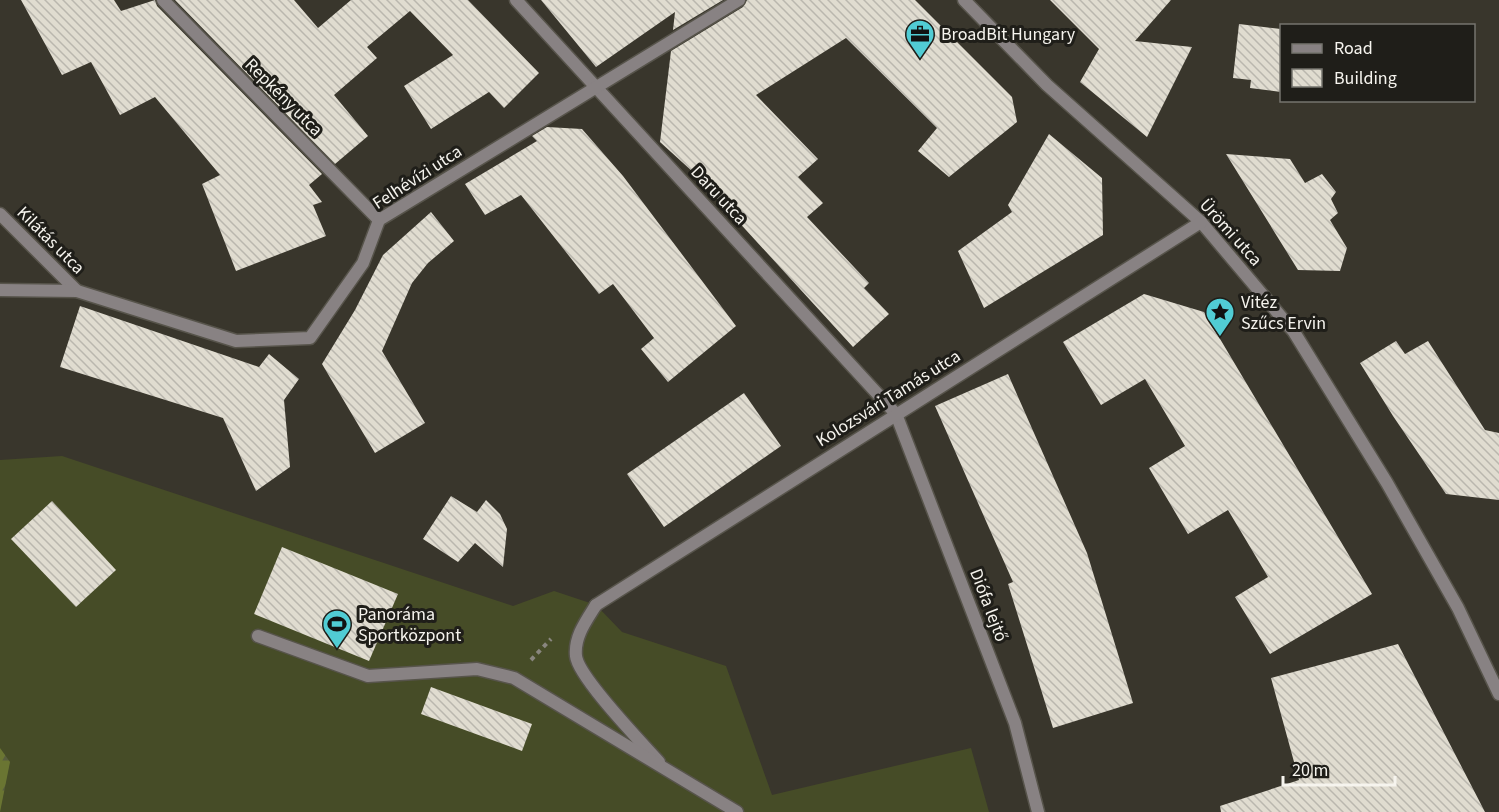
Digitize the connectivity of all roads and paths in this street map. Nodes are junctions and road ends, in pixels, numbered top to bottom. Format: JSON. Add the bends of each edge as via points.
{"nodes":[{"id":1,"x":163,"y":0,"type":"edge"},
{"id":2,"x":516,"y":0,"type":"edge"},
{"id":3,"x":739,"y":0,"type":"edge"},
{"id":4,"x":964,"y":0,"type":"edge"},
{"id":5,"x":594,"y":86,"type":"junction"},
{"id":6,"x":0,"y":214,"type":"edge"},
{"id":7,"x":379,"y":220,"type":"junction"},
{"id":8,"x":1201,"y":222,"type":"junction"},
{"id":9,"x":0,"y":290,"type":"edge"},
{"id":10,"x":77,"y":291,"type":"junction"},
{"id":11,"x":896,"y":414,"type":"junction"},
{"id":12,"x":258,"y":636,"type":"dead end"},
{"id":13,"x":553,"y":637,"type":"dead end"},
{"id":14,"x":514,"y":678,"type":"junction"},
{"id":15,"x":1499,"y":694,"type":"edge"},
{"id":16,"x":667,"y":772,"type":"junction"},
{"id":17,"x":737,"y":812,"type":"edge"},
{"id":18,"x":1038,"y":812,"type":"edge"}],
"edges":[{"from":1,"to":7,"type":"street","name":"Repkény utca"},
{"from":2,"to":5,"type":"street","name":"Daru utca"},
{"from":3,"to":5,"type":"street","name":"Felhévízi utca"},
{"from":4,"to":8,"type":"street","name":"Ürömi utca","via":[[1047,84]]},
{"from":5,"to":7,"type":"street","name":"Felhévízi utca"},
{"from":5,"to":11,"type":"street","name":"Daru utca"},
{"from":6,"to":10,"type":"street","name":"Kilátás utca"},
{"from":7,"to":10,"type":"street","name":"Felhévízi utca","via":[[363,263],[310,338],[236,341]]},
{"from":8,"to":11,"type":"street","name":"Kolozsvári Tamás utca"},
{"from":8,"to":15,"type":"street","name":"Ürömi utca","via":[[1294,332],[1458,608]]},
{"from":9,"to":10,"type":"street","name":"Felhévízi utca"},
{"from":11,"to":16,"type":"street","name":"Kolozsvári Tamás utca","via":[[596,605],[580,631],[576,658],[593,686]]},
{"from":11,"to":18,"type":"street","name":"Diófa lejtő","via":[[1015,723]]},
{"from":12,"to":14,"type":"street","via":[[368,676],[477,669]]},
{"from":13,"to":14,"type":"path"},
{"from":14,"to":16,"type":"street"},
{"from":16,"to":17,"type":"street"}]}
